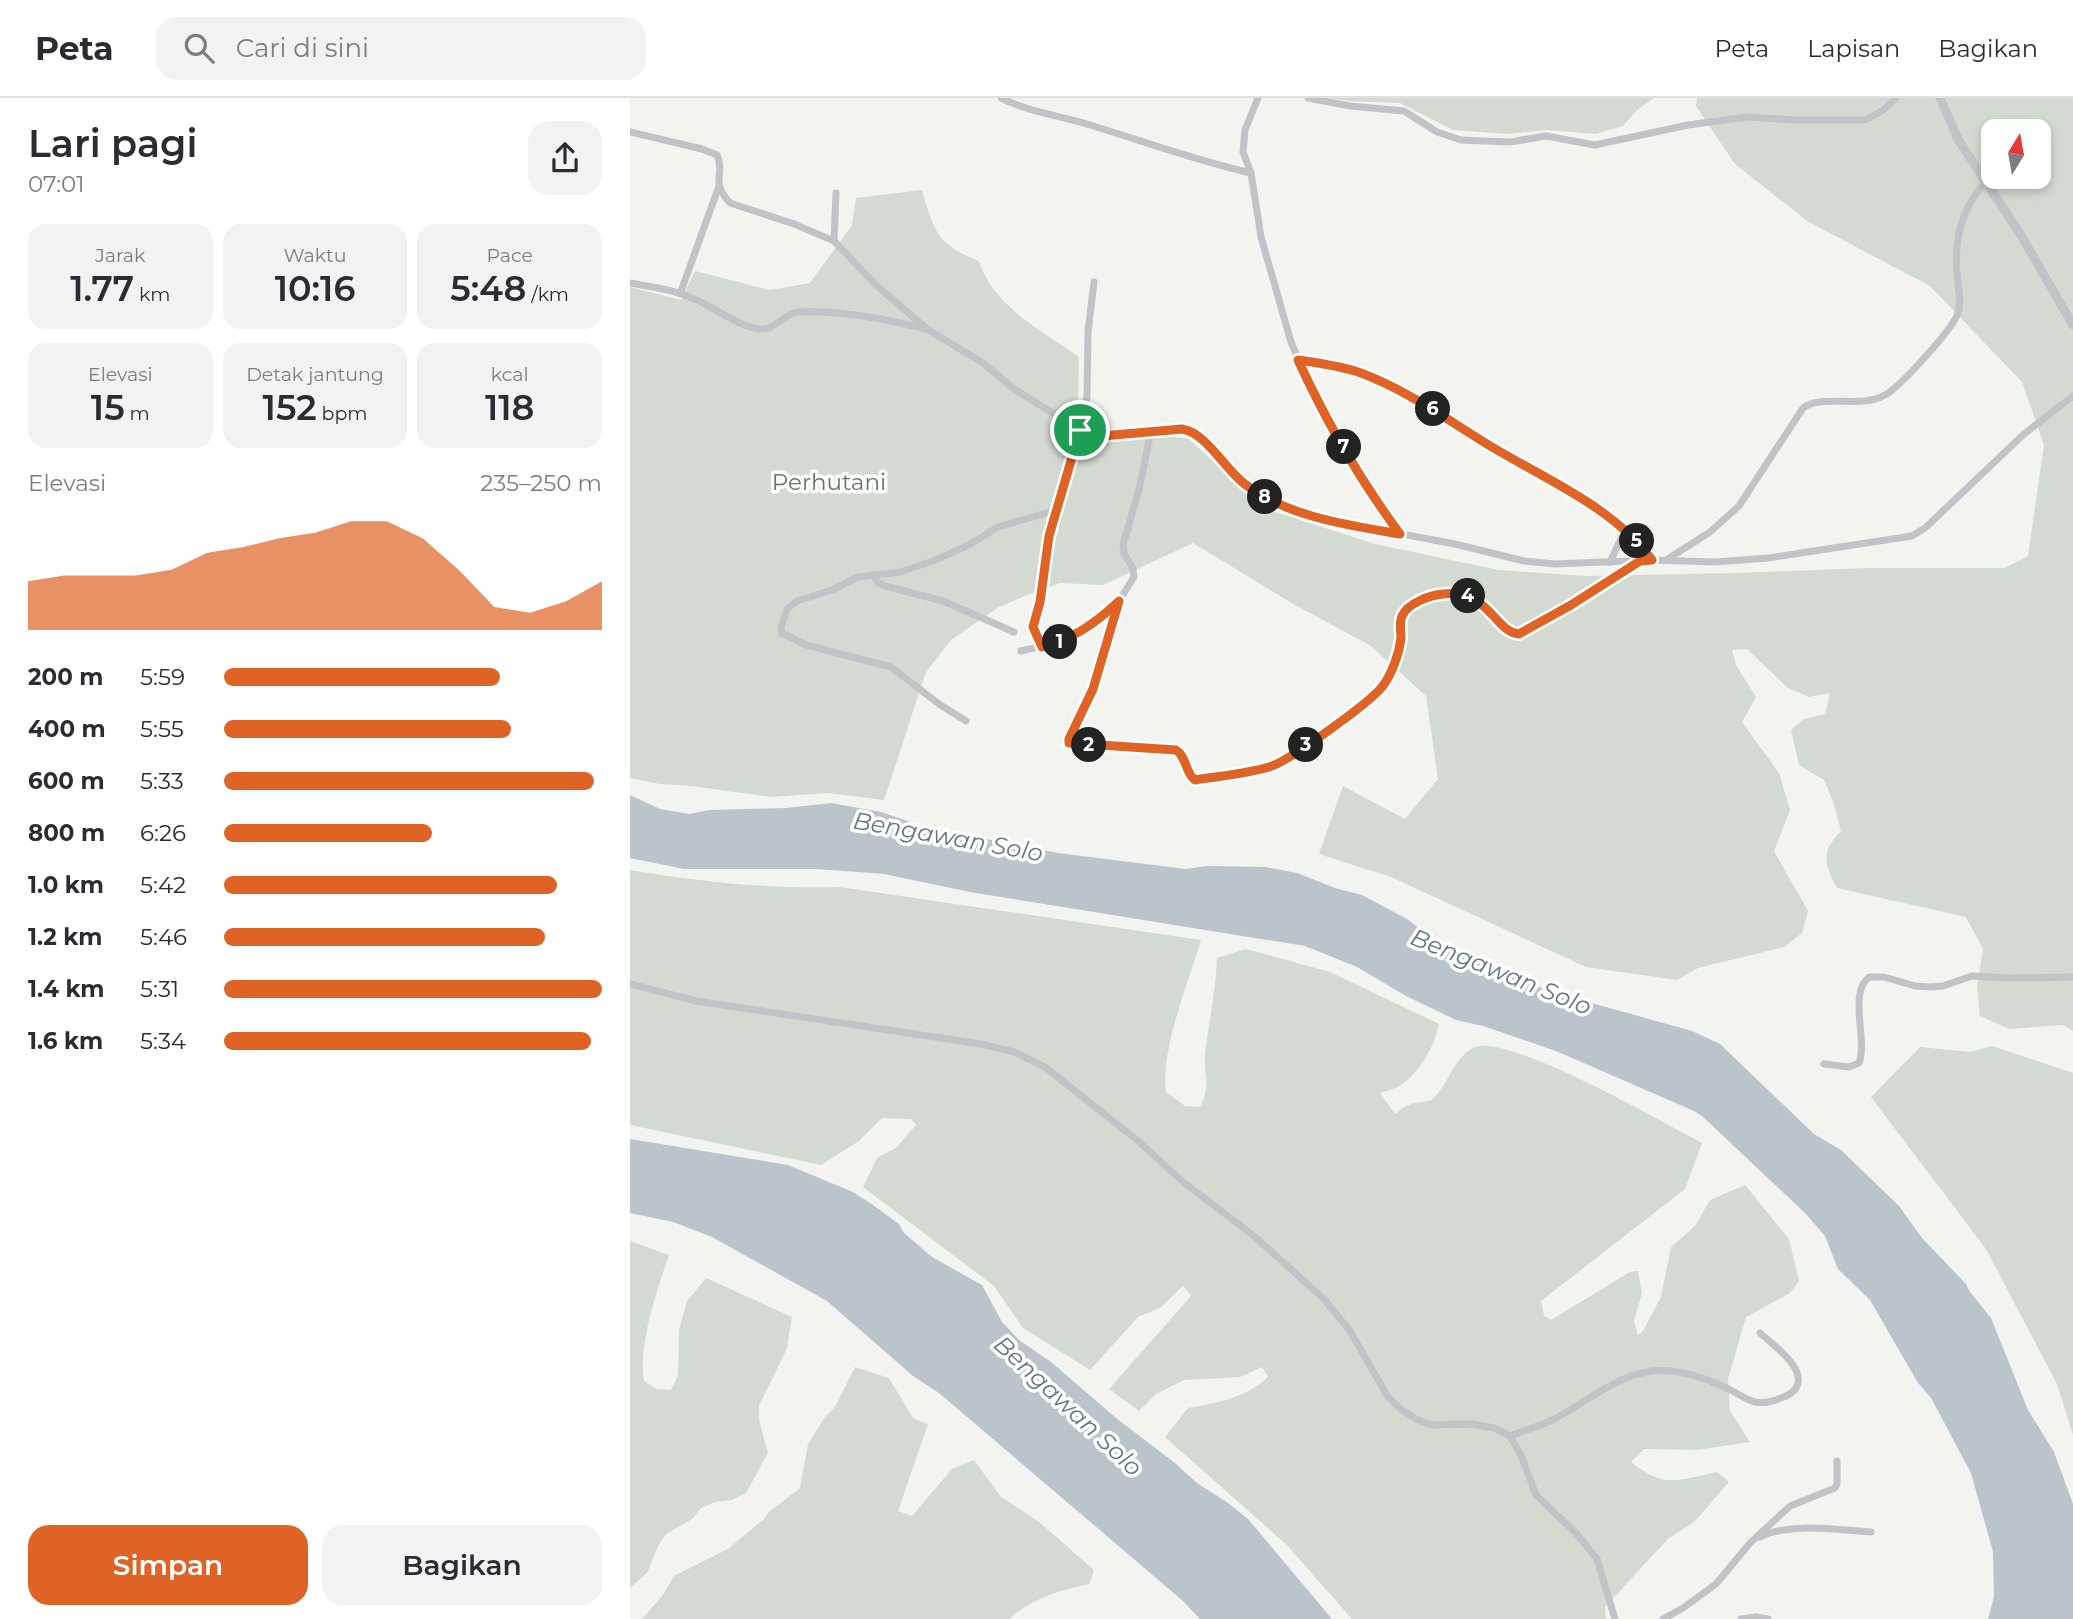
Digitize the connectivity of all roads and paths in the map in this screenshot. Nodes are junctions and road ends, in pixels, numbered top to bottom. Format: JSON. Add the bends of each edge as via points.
{"nodes":[{"id":1,"x":1001,"y":98,"type":"edge"},
{"id":2,"x":1258,"y":98,"type":"edge"},
{"id":3,"x":1308,"y":98,"type":"edge"},
{"id":4,"x":1896,"y":98,"type":"edge"},
{"id":5,"x":1940,"y":98,"type":"edge"},
{"id":6,"x":630,"y":132,"type":"edge"},
{"id":7,"x":1981,"y":172,"type":"edge"},
{"id":8,"x":1251,"y":173,"type":"junction"},
{"id":9,"x":719,"y":186,"type":"junction"},
{"id":10,"x":1981,"y":188,"type":"edge"},
{"id":11,"x":1992,"y":189,"type":"edge"},
{"id":12,"x":836,"y":193,"type":"dead end"},
{"id":13,"x":834,"y":241,"type":"junction"},
{"id":14,"x":1094,"y":282,"type":"dead end"},
{"id":15,"x":630,"y":283,"type":"edge"},
{"id":16,"x":680,"y":294,"type":"junction"},
{"id":17,"x":2073,"y":325,"type":"edge"},
{"id":18,"x":927,"y":329,"type":"junction"},
{"id":19,"x":1298,"y":360,"type":"junction"},
{"id":20,"x":2073,"y":396,"type":"edge"},
{"id":21,"x":1080,"y":430,"type":"junction"},
{"id":22,"x":1151,"y":431,"type":"junction"},
{"id":23,"x":1057,"y":510,"type":"junction"},
{"id":24,"x":1625,"y":530,"type":"junction"},
{"id":25,"x":1400,"y":534,"type":"junction"},
{"id":26,"x":1652,"y":560,"type":"junction"},
{"id":27,"x":1666,"y":560,"type":"junction"},
{"id":28,"x":1640,"y":561,"type":"junction"},
{"id":29,"x":1611,"y":562,"type":"junction"},
{"id":30,"x":874,"y":575,"type":"junction"},
{"id":31,"x":1119,"y":601,"type":"junction"},
{"id":32,"x":1014,"y":632,"type":"dead end"},
{"id":33,"x":1042,"y":647,"type":"junction"},
{"id":34,"x":1021,"y":651,"type":"dead end"},
{"id":35,"x":966,"y":720,"type":"dead end"},
{"id":36,"x":2073,"y":977,"type":"edge"},
{"id":37,"x":630,"y":984,"type":"edge"},
{"id":38,"x":1824,"y":1064,"type":"dead end"},
{"id":39,"x":1760,"y":1333,"type":"dead end"},
{"id":40,"x":1510,"y":1436,"type":"junction"},
{"id":41,"x":1837,"y":1461,"type":"dead end"},
{"id":42,"x":1871,"y":1532,"type":"dead end"},
{"id":43,"x":1750,"y":1543,"type":"junction"},
{"id":44,"x":1615,"y":1619,"type":"edge"},
{"id":45,"x":1663,"y":1619,"type":"edge"},
{"id":46,"x":1741,"y":1619,"type":"edge"},
{"id":47,"x":1768,"y":1619,"type":"edge"}],
"edges":[{"from":1,"to":8,"type":"street","via":[[1025,109]]},
{"from":2,"to":8,"type":"street","via":[[1244,137],[1243,152]]},
{"from":3,"to":4,"type":"street","via":[[1404,111],[1437,132],[1461,140],[1510,142],[1546,136],[1595,145],[1747,117],[1865,120]]},
{"from":5,"to":7,"type":"street","via":[[1959,141]]},
{"from":6,"to":9,"type":"street","via":[[717,155]]},
{"from":8,"to":19,"type":"street","via":[[1261,237]]},
{"from":9,"to":13,"type":"street","via":[[730,203]]},
{"from":9,"to":16,"type":"street"},
{"from":10,"to":27,"type":"street","via":[[1962,218],[1957,260],[1959,310],[1949,327],[1885,395],[1863,401],[1814,402],[1803,408],[1739,506],[1710,532]]},
{"from":11,"to":17,"type":"street"},
{"from":12,"to":13,"type":"street"},
{"from":13,"to":18,"type":"street"},
{"from":14,"to":21,"type":"street","via":[[1088,389]]},
{"from":15,"to":16,"type":"street"},
{"from":16,"to":18,"type":"street","via":[[758,329],[775,326],[796,312],[863,316]]},
{"from":18,"to":21,"type":"street"},
{"from":19,"to":24,"type":"street","via":[[1359,372],[1419,401]]},
{"from":19,"to":25,"type":"street","via":[[1331,425]]},
{"from":20,"to":27,"type":"street","via":[[1912,536],[1768,558]]},
{"from":21,"to":22,"type":"street","via":[[1102,436]]},
{"from":21,"to":23,"type":"street"},
{"from":22,"to":25,"type":"street","via":[[1192,431],[1246,485],[1295,510]]},
{"from":22,"to":31,"type":"street","via":[[1123,545],[1134,577]]},
{"from":23,"to":30,"type":"street","via":[[998,527],[933,561]]},
{"from":23,"to":33,"type":"street","via":[[1033,624]]},
{"from":24,"to":26,"type":"street"},
{"from":24,"to":29,"type":"street"},
{"from":25,"to":29,"type":"street","via":[[1524,561]]},
{"from":26,"to":27,"type":"street"},
{"from":26,"to":28,"type":"street"},
{"from":28,"to":29,"type":"street"},
{"from":28,"to":31,"type":"street","via":[[1519,634],[1509,631],[1472,597],[1455,593],[1426,598],[1402,616],[1401,640],[1391,671],[1367,701],[1276,764],[1195,780],[1176,750],[1069,742],[1093,689]]},
{"from":30,"to":32,"type":"street","via":[[885,586],[943,601]]},
{"from":30,"to":35,"type":"street","via":[[792,604],[782,621],[782,633],[806,645],[891,667]]},
{"from":31,"to":33,"type":"street","via":[[1086,629]]},
{"from":33,"to":34,"type":"street"},
{"from":36,"to":38,"type":"street","via":[[1972,976],[1930,987],[1869,977],[1860,996],[1858,1063],[1849,1068]]},
{"from":37,"to":40,"type":"street","via":[[696,1001],[981,1044],[1034,1060],[1318,1293],[1350,1331],[1388,1397],[1402,1410],[1432,1425],[1473,1424]]},
{"from":39,"to":40,"type":"street","via":[[1797,1371],[1795,1390],[1778,1399],[1755,1403],[1716,1384],[1672,1371],[1653,1371],[1610,1386],[1551,1420]]},
{"from":40,"to":44,"type":"street","via":[[1536,1495],[1597,1559]]},
{"from":41,"to":43,"type":"street","via":[[1836,1488],[1793,1504]]},
{"from":42,"to":43,"type":"street","via":[[1780,1530]]},
{"from":43,"to":45,"type":"street","via":[[1716,1584]]},
{"from":46,"to":47,"type":"street"}]}
